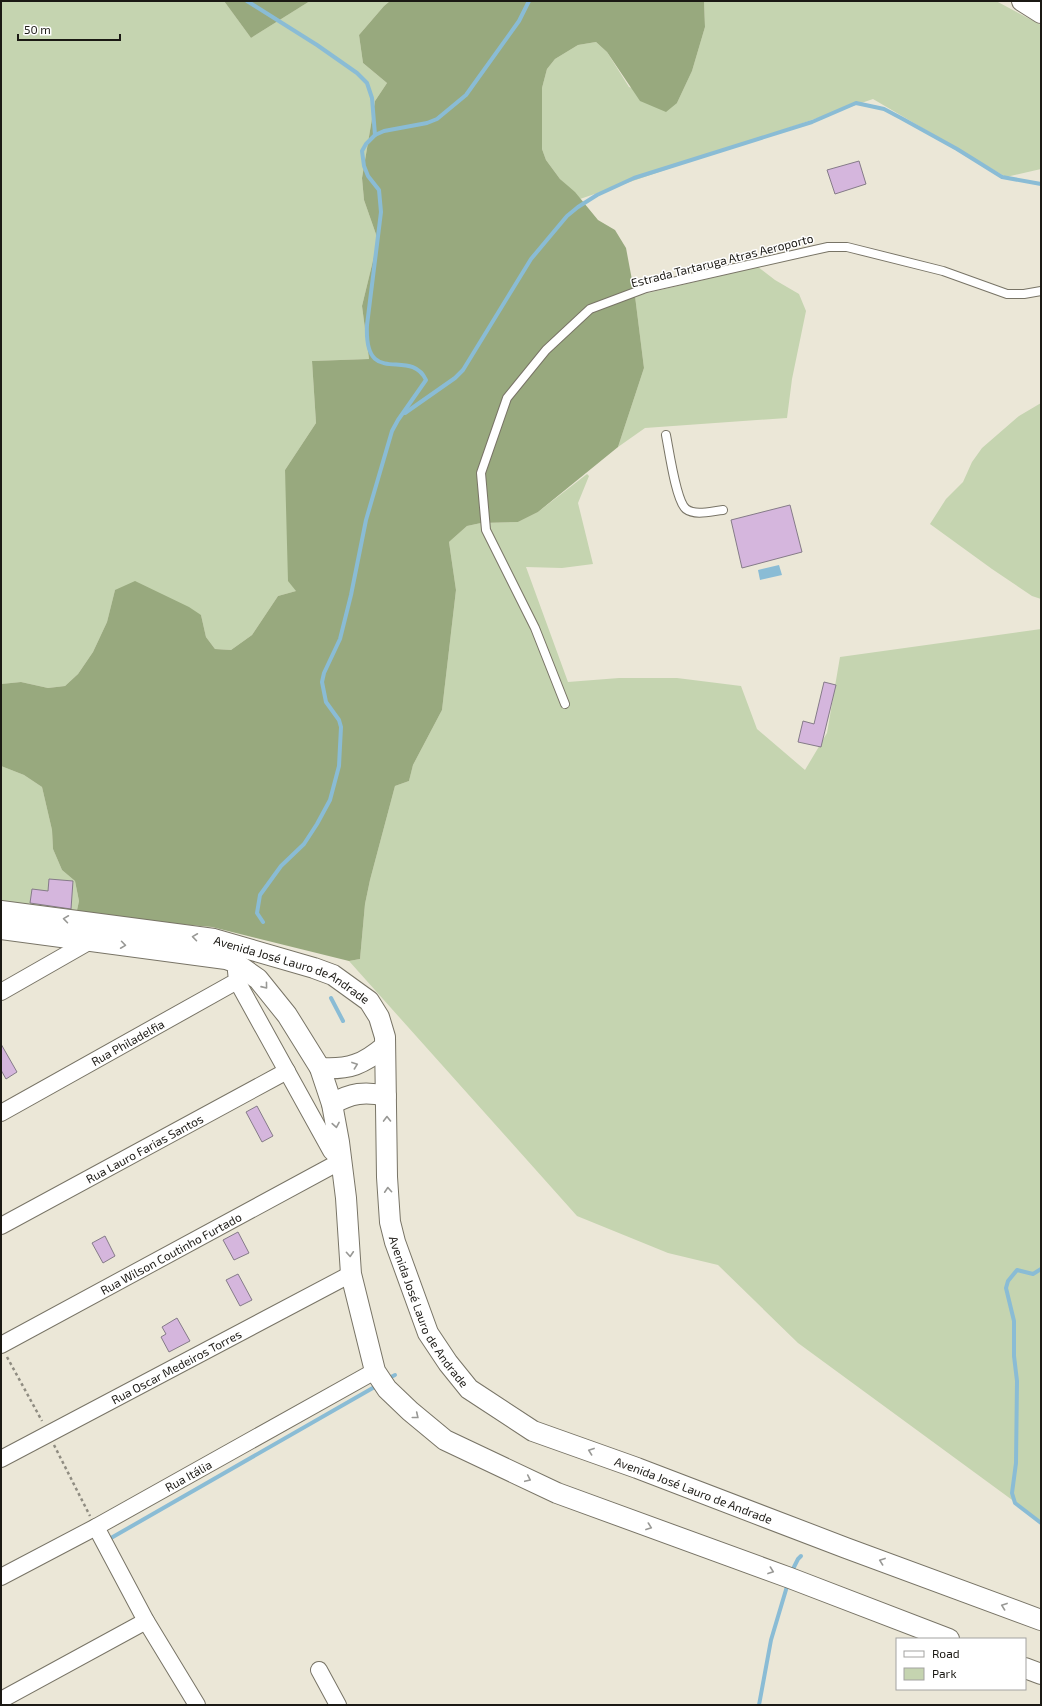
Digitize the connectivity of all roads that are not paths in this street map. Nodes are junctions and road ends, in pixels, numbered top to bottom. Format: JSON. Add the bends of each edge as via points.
{"nodes":[{"id":1,"x":1022,"y":1,"type":"edge"},
{"id":2,"x":1041,"y":13,"type":"edge"},
{"id":3,"x":1041,"y":291,"type":"edge"},
{"id":4,"x":666,"y":435,"type":"dead end"},
{"id":5,"x":723,"y":510,"type":"dead end"},
{"id":6,"x":565,"y":704,"type":"dead end"},
{"id":7,"x":1,"y":911,"type":"edge"},
{"id":8,"x":1,"y":930,"type":"edge"},
{"id":9,"x":92,"y":940,"type":"junction"},
{"id":10,"x":236,"y":972,"type":"junction"},
{"id":11,"x":1,"y":992,"type":"edge"},
{"id":12,"x":385,"y":1046,"type":"junction"},
{"id":13,"x":320,"y":1068,"type":"junction"},
{"id":14,"x":287,"y":1071,"type":"junction"},
{"id":15,"x":386,"y":1096,"type":"junction"},
{"id":16,"x":332,"y":1104,"type":"junction"},
{"id":17,"x":1,"y":1113,"type":"edge"},
{"id":18,"x":341,"y":1161,"type":"junction"},
{"id":19,"x":1,"y":1226,"type":"edge"},
{"id":20,"x":351,"y":1274,"type":"junction"},
{"id":21,"x":1,"y":1345,"type":"edge"},
{"id":22,"x":380,"y":1379,"type":"junction"},
{"id":23,"x":1,"y":1459,"type":"edge"},
{"id":24,"x":96,"y":1527,"type":"junction"},
{"id":25,"x":1,"y":1577,"type":"edge"},
{"id":26,"x":1041,"y":1620,"type":"edge"},
{"id":27,"x":146,"y":1621,"type":"junction"},
{"id":28,"x":946,"y":1638,"type":"edge"},
{"id":29,"x":1026,"y":1668,"type":"edge"},
{"id":30,"x":319,"y":1670,"type":"dead end"},
{"id":31,"x":1041,"y":1674,"type":"edge"},
{"id":32,"x":1,"y":1700,"type":"edge"},
{"id":33,"x":197,"y":1705,"type":"edge"},
{"id":34,"x":338,"y":1705,"type":"edge"}],
"edges":[{"from":1,"to":2,"type":"street"},
{"from":3,"to":6,"type":"lane","name":"Estrada Tartaruga Atras Aeroporto","via":[[1007,294],[943,271],[847,247],[828,247],[646,288],[590,309],[546,350],[507,398],[481,473],[486,530],[534,628]]},
{"from":4,"to":5,"type":"lane","via":[[680,500],[687,509],[700,512]]},
{"from":12,"to":7,"type":"street","name":"Avenida José Lauro de Andrade","one_way":true,"via":[[379,1018],[369,1001],[333,975],[314,968],[214,939]]},
{"from":8,"to":9,"type":"street","name":"Avenida José Lauro de Andrade"},
{"from":9,"to":10,"type":"street","name":"Avenida José Lauro de Andrade","one_way":true,"via":[[226,959]]},
{"from":9,"to":11,"type":"street"},
{"from":10,"to":13,"type":"street","name":"Avenida José Lauro de Andrade","one_way":true,"via":[[258,979],[283,1009]]},
{"from":10,"to":14,"type":"street"},
{"from":10,"to":17,"type":"street","name":"Rua Philadelfia"},
{"from":13,"to":12,"type":"street","one_way":true,"via":[[354,1066],[371,1058]]},
{"from":12,"to":15,"type":"street","name":"Avenida José Lauro de Andrade"},
{"from":13,"to":16,"type":"street","name":"Avenida José Lauro de Andrade"},
{"from":14,"to":18,"type":"street","via":[[332,1151]]},
{"from":14,"to":19,"type":"street","name":"Rua Lauro Farias Santos"},
{"from":15,"to":16,"type":"street","via":[[358,1093]]},
{"from":26,"to":15,"type":"street","name":"Avenida José Lauro de Andrade","one_way":true,"via":[[533,1431],[468,1389],[428,1332],[395,1242],[390,1222]]},
{"from":16,"to":18,"type":"street","name":"Avenida José Lauro de Andrade","one_way":true},
{"from":18,"to":20,"type":"street","name":"Avenida José Lauro de Andrade","one_way":true},
{"from":18,"to":21,"type":"street","name":"Rua Wilson Coutinho Furtado"},
{"from":20,"to":22,"type":"street","name":"Avenida José Lauro de Andrade"},
{"from":20,"to":23,"type":"street","name":"Rua Oscar Medeiros Torres"},
{"from":22,"to":24,"type":"street","name":"Rua Itália"},
{"from":22,"to":28,"type":"street","one_way":true,"via":[[410,1411],[445,1440],[558,1493]]},
{"from":24,"to":25,"type":"street","name":"Rua Itália"},
{"from":24,"to":27,"type":"street"},
{"from":27,"to":32,"type":"street"},
{"from":27,"to":33,"type":"street"},
{"from":29,"to":31,"type":"street"},
{"from":30,"to":34,"type":"street"}]}
